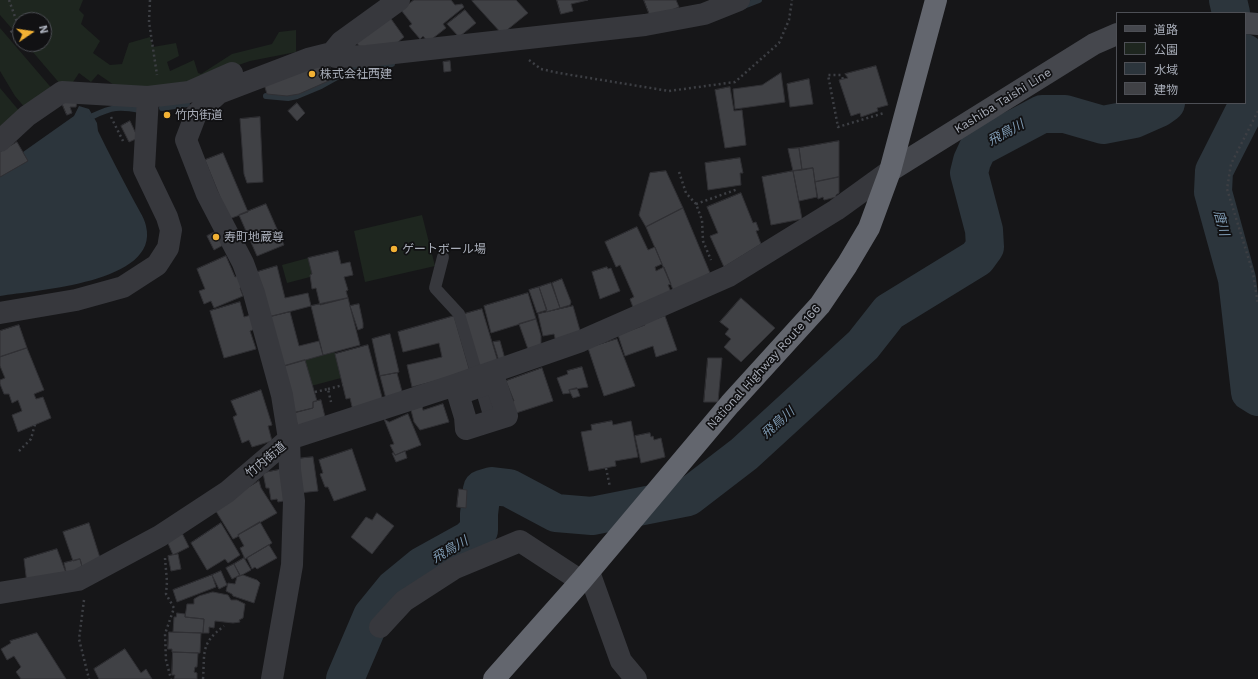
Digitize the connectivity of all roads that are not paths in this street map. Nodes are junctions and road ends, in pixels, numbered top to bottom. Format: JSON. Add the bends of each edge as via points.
{"nodes":[{"id":1,"x":399,"y":0,"type":"edge"},
{"id":2,"x":739,"y":0,"type":"edge"},
{"id":3,"x":936,"y":0,"type":"edge"},
{"id":4,"x":1116,"y":34,"type":"edge"},
{"id":5,"x":332,"y":53,"type":"junction"},
{"id":6,"x":308,"y":59,"type":"junction"},
{"id":7,"x":148,"y":98,"type":"junction"},
{"id":8,"x":0,"y":141,"type":"edge"},
{"id":9,"x":890,"y":171,"type":"junction"},
{"id":10,"x":444,"y":257,"type":"dead end"},
{"id":11,"x":0,"y":313,"type":"edge"},
{"id":12,"x":479,"y":382,"type":"junction"},
{"id":13,"x":489,"y":415,"type":"dead end"},
{"id":14,"x":290,"y":439,"type":"junction"},
{"id":15,"x":585,"y":576,"type":"junction"},
{"id":16,"x":0,"y":593,"type":"edge"},
{"id":17,"x":380,"y":627,"type":"dead end"},
{"id":18,"x":272,"y":679,"type":"edge"},
{"id":19,"x":494,"y":679,"type":"edge"},
{"id":20,"x":636,"y":679,"type":"edge"}],
"edges":[{"from":1,"to":5,"type":"street","via":[[341,42]]},
{"from":2,"to":5,"type":"street","via":[[704,14],[645,25],[367,56],[336,57]]},
{"from":3,"to":9,"type":"highway","name":"National Highway Route 166"},
{"from":4,"to":9,"type":"main road","name":"Kashiba Taishi Line","via":[[1094,44]]},
{"from":5,"to":6,"type":"street","name":"竹内街道"},
{"from":6,"to":7,"type":"street","via":[[272,62],[225,75],[189,92]]},
{"from":6,"to":14,"type":"street","name":"竹内街道","via":[[219,93],[196,114],[186,140],[207,194],[243,263],[254,293],[282,395]]},
{"from":7,"to":8,"type":"street","via":[[62,92],[27,116]]},
{"from":7,"to":11,"type":"street","via":[[144,169],[171,230],[168,248],[157,265],[123,287],[76,300]]},
{"from":9,"to":12,"type":"street","via":[[836,210],[729,276],[580,342]]},
{"from":9,"to":15,"type":"highway","name":"National Highway Route 166","via":[[869,228],[820,305],[730,404]]},
{"from":10,"to":12,"type":"lane","via":[[436,288],[459,314]]},
{"from":12,"to":13,"type":"lane"},
{"from":12,"to":14,"type":"street"},
{"from":14,"to":16,"type":"street","name":"竹内街道","via":[[227,492],[160,536],[78,580]]},
{"from":14,"to":18,"type":"street","via":[[290,470],[294,500],[292,565]]},
{"from":15,"to":17,"type":"street","via":[[520,541],[455,568],[404,601]]},
{"from":15,"to":19,"type":"highway","name":"National Highway Route 166"},
{"from":15,"to":20,"type":"street","via":[[621,661]]}]}
